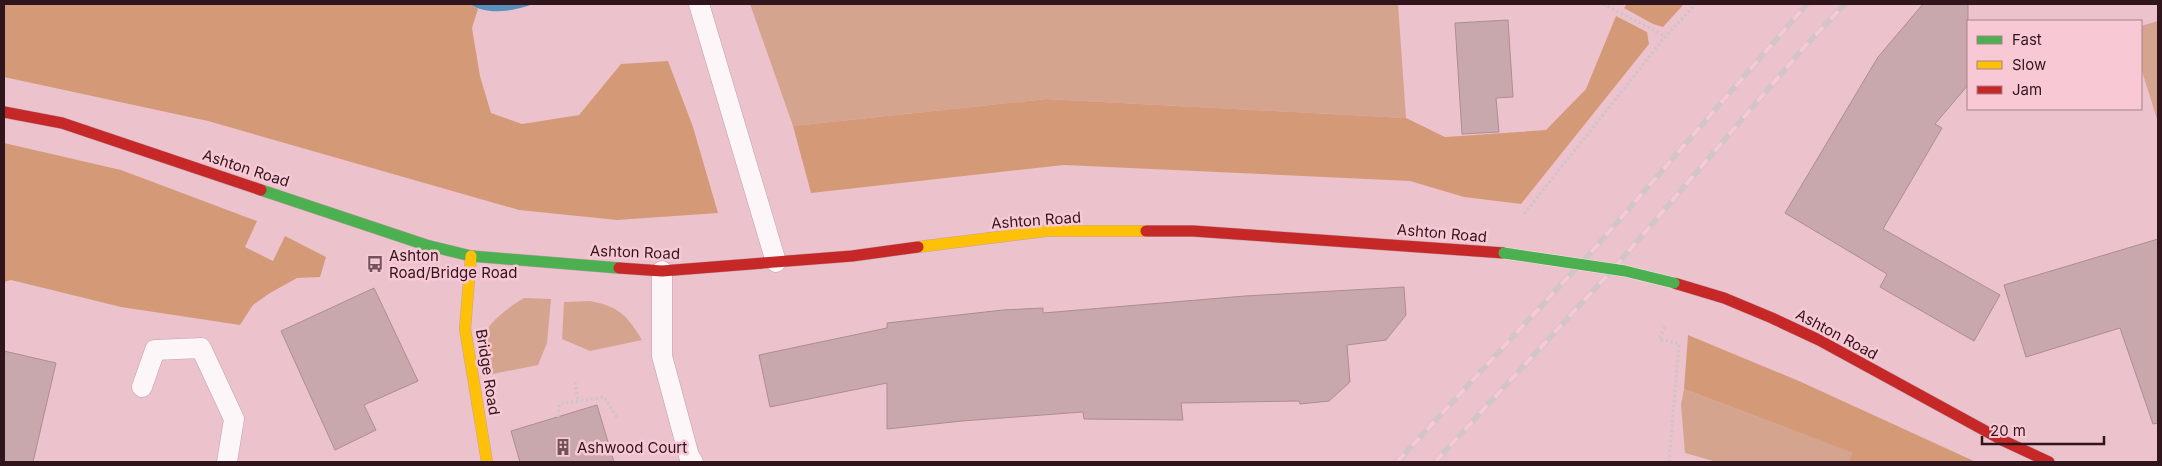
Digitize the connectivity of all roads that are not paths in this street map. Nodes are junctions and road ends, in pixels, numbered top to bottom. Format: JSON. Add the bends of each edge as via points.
{"nodes":[{"id":1,"x":699,"y":4,"type":"edge"},
{"id":2,"x":4,"y":112,"type":"edge"},
{"id":3,"x":472,"y":256,"type":"junction"},
{"id":4,"x":776,"y":262,"type":"junction"},
{"id":5,"x":662,"y":271,"type":"junction"},
{"id":6,"x":142,"y":387,"type":"dead end"},
{"id":7,"x":227,"y":462,"type":"edge"},
{"id":8,"x":487,"y":462,"type":"edge"},
{"id":9,"x":693,"y":462,"type":"edge"},
{"id":10,"x":2049,"y":462,"type":"edge"}],
"edges":[{"from":1,"to":4,"type":"lane"},
{"from":2,"to":3,"type":"main road","name":"Ashton Road","via":[[62,123],[426,245]]},
{"from":3,"to":5,"type":"main road","name":"Ashton Road"},
{"from":3,"to":8,"type":"main road","name":"Bridge Road","via":[[465,329]]},
{"from":4,"to":5,"type":"main road","name":"Ashton Road"},
{"from":4,"to":10,"type":"main road","name":"Ashton Road","bridge":true,"via":[[1056,231],[1193,231],[1504,253],[1625,270],[1744,304]]},
{"from":5,"to":9,"type":"lane","via":[[662,356]]},
{"from":6,"to":7,"type":"lane","via":[[155,350],[201,348],[234,420]]}]}
